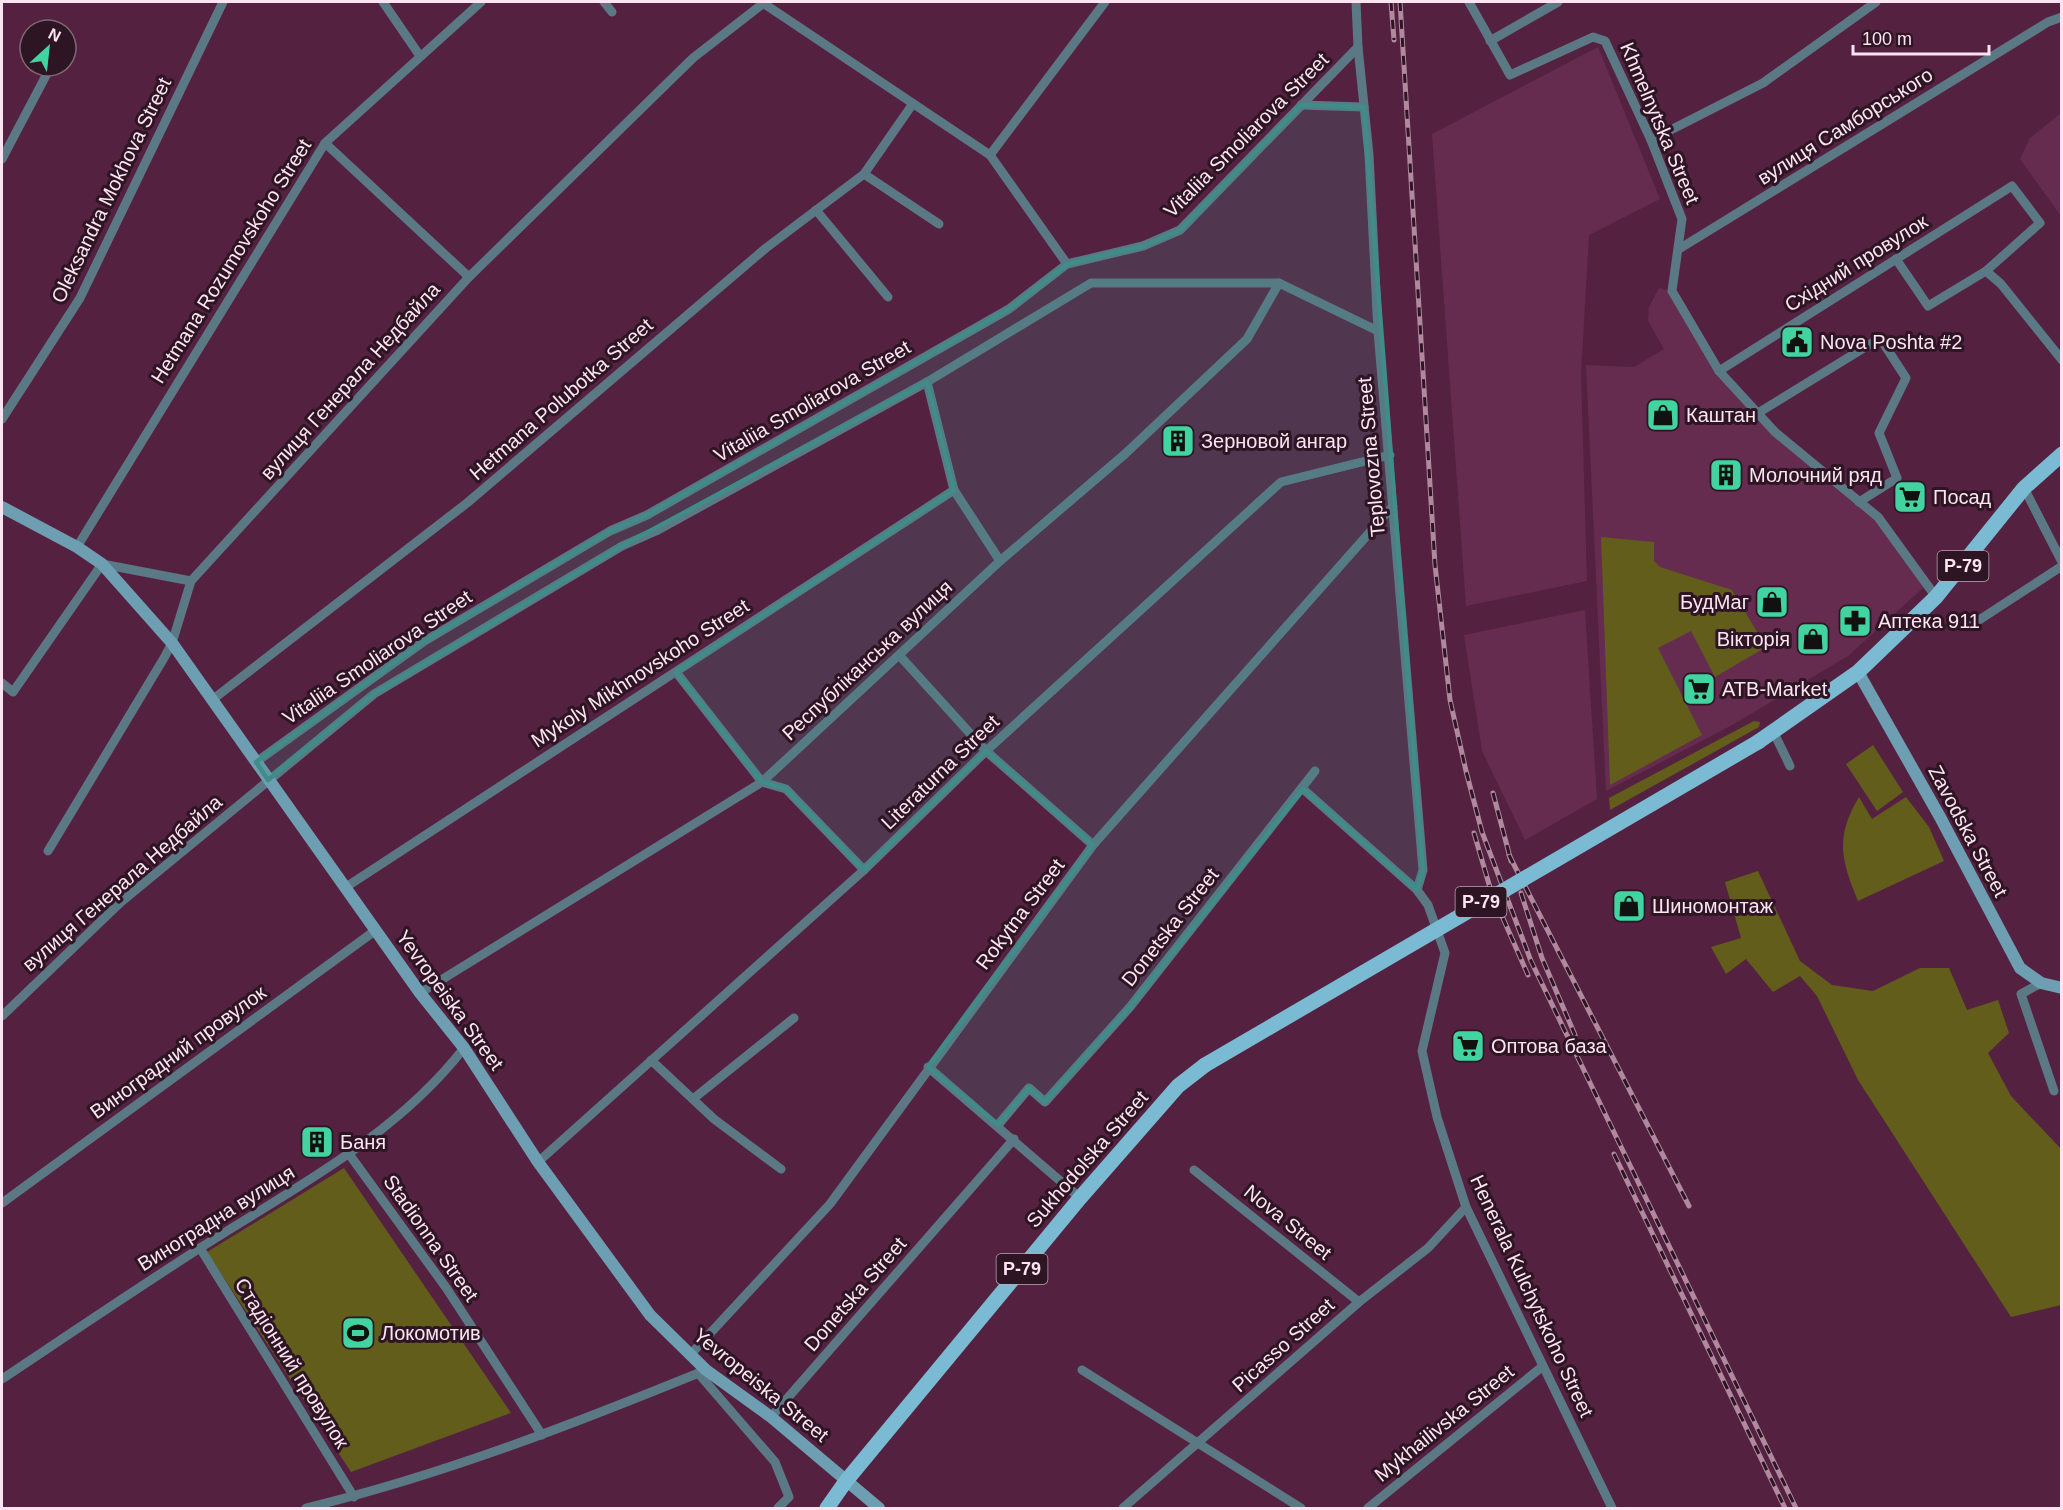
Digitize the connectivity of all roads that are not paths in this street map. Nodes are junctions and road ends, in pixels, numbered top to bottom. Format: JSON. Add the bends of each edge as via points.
{"nodes":[{"id":1,"x":223,"y":2,"type":"edge"},
{"id":2,"x":383,"y":2,"type":"edge"},
{"id":3,"x":481,"y":2,"type":"edge"},
{"id":4,"x":604,"y":2,"type":"edge"},
{"id":5,"x":764,"y":2,"type":"edge"},
{"id":6,"x":1105,"y":2,"type":"edge"},
{"id":7,"x":1356,"y":2,"type":"edge"},
{"id":8,"x":1469,"y":2,"type":"edge"},
{"id":9,"x":1558,"y":2,"type":"edge"},
{"id":10,"x":1876,"y":2,"type":"edge"},
{"id":11,"x":612,"y":12,"type":"dead end"},
{"id":12,"x":2061,"y":17,"type":"edge"},
{"id":13,"x":1490,"y":41,"type":"junction"},
{"id":14,"x":1358,"y":47,"type":"junction"},
{"id":15,"x":420,"y":56,"type":"junction"},
{"id":16,"x":45,"y":78,"type":"edge"},
{"id":17,"x":912,"y":105,"type":"junction"},
{"id":18,"x":1301,"y":105,"type":"junction"},
{"id":19,"x":1364,"y":107,"type":"junction"},
{"id":20,"x":1652,"y":140,"type":"junction"},
{"id":21,"x":325,"y":143,"type":"junction"},
{"id":22,"x":990,"y":155,"type":"junction"},
{"id":23,"x":2,"y":159,"type":"edge"},
{"id":24,"x":864,"y":174,"type":"junction"},
{"id":25,"x":816,"y":210,"type":"junction"},
{"id":26,"x":939,"y":224,"type":"dead end"},
{"id":27,"x":1679,"y":249,"type":"junction"},
{"id":28,"x":1896,"y":259,"type":"junction"},
{"id":29,"x":1067,"y":264,"type":"junction"},
{"id":30,"x":1986,"y":271,"type":"junction"},
{"id":31,"x":469,"y":277,"type":"junction"},
{"id":32,"x":1279,"y":283,"type":"junction"},
{"id":33,"x":888,"y":297,"type":"dead end"},
{"id":34,"x":1378,"y":331,"type":"junction"},
{"id":35,"x":2061,"y":360,"type":"edge"},
{"id":36,"x":1719,"y":371,"type":"junction"},
{"id":37,"x":927,"y":382,"type":"junction"},
{"id":38,"x":1758,"y":413,"type":"junction"},
{"id":39,"x":2,"y":419,"type":"edge"},
{"id":40,"x":2061,"y":454,"type":"edge"},
{"id":41,"x":1390,"y":455,"type":"junction"},
{"id":42,"x":2024,"y":488,"type":"junction"},
{"id":43,"x":954,"y":490,"type":"junction"},
{"id":44,"x":1859,"y":502,"type":"junction"},
{"id":45,"x":1393,"y":506,"type":"junction"},
{"id":46,"x":2,"y":507,"type":"edge"},
{"id":47,"x":77,"y":547,"type":"junction"},
{"id":48,"x":1000,"y":561,"type":"junction"},
{"id":49,"x":102,"y":564,"type":"junction"},
{"id":50,"x":2061,"y":564,"type":"edge"},
{"id":51,"x":191,"y":581,"type":"junction"},
{"id":52,"x":1936,"y":597,"type":"junction"},
{"id":53,"x":1972,"y":624,"type":"dead end"},
{"id":54,"x":172,"y":643,"type":"junction"},
{"id":55,"x":899,"y":655,"type":"junction"},
{"id":56,"x":676,"y":672,"type":"junction"},
{"id":57,"x":1858,"y":672,"type":"junction"},
{"id":58,"x":2,"y":683,"type":"edge"},
{"id":59,"x":212,"y":700,"type":"junction"},
{"id":60,"x":1773,"y":731,"type":"junction"},
{"id":61,"x":986,"y":751,"type":"junction"},
{"id":62,"x":256,"y":762,"type":"junction"},
{"id":63,"x":1790,"y":766,"type":"dead end"},
{"id":64,"x":1315,"y":771,"type":"dead end"},
{"id":65,"x":268,"y":780,"type":"junction"},
{"id":66,"x":762,"y":782,"type":"junction"},
{"id":67,"x":1303,"y":789,"type":"junction"},
{"id":68,"x":1093,"y":845,"type":"junction"},
{"id":69,"x":48,"y":851,"type":"dead end"},
{"id":70,"x":864,"y":870,"type":"junction"},
{"id":71,"x":346,"y":887,"type":"junction"},
{"id":72,"x":1417,"y":890,"type":"junction"},
{"id":73,"x":376,"y":930,"type":"junction"},
{"id":74,"x":2042,"y":983,"type":"junction"},
{"id":75,"x":2061,"y":988,"type":"edge"},
{"id":76,"x":420,"y":993,"type":"junction"},
{"id":77,"x":2,"y":1016,"type":"edge"},
{"id":78,"x":794,"y":1018,"type":"dead end"},
{"id":79,"x":464,"y":1048,"type":"junction"},
{"id":80,"x":651,"y":1060,"type":"junction"},
{"id":81,"x":928,"y":1067,"type":"junction"},
{"id":82,"x":2055,"y":1091,"type":"dead end"},
{"id":83,"x":693,"y":1099,"type":"junction"},
{"id":84,"x":998,"y":1125,"type":"junction"},
{"id":85,"x":1014,"y":1139,"type":"junction"},
{"id":86,"x":349,"y":1154,"type":"junction"},
{"id":87,"x":538,"y":1162,"type":"junction"},
{"id":88,"x":781,"y":1169,"type":"dead end"},
{"id":89,"x":1194,"y":1170,"type":"dead end"},
{"id":90,"x":1080,"y":1198,"type":"junction"},
{"id":91,"x":2,"y":1203,"type":"edge"},
{"id":92,"x":1466,"y":1207,"type":"junction"},
{"id":93,"x":200,"y":1248,"type":"junction"},
{"id":94,"x":1359,"y":1302,"type":"junction"},
{"id":95,"x":690,"y":1354,"type":"junction"},
{"id":96,"x":1543,"y":1366,"type":"junction"},
{"id":97,"x":1082,"y":1370,"type":"dead end"},
{"id":98,"x":702,"y":1372,"type":"junction"},
{"id":99,"x":2,"y":1379,"type":"edge"},
{"id":100,"x":771,"y":1418,"type":"junction"},
{"id":101,"x":542,"y":1435,"type":"junction"},
{"id":102,"x":1198,"y":1444,"type":"junction"},
{"id":103,"x":846,"y":1481,"type":"junction"},
{"id":104,"x":354,"y":1497,"type":"junction"},
{"id":105,"x":306,"y":1509,"type":"edge"},
{"id":106,"x":778,"y":1509,"type":"edge"},
{"id":107,"x":827,"y":1509,"type":"edge"},
{"id":108,"x":879,"y":1509,"type":"edge"},
{"id":109,"x":1123,"y":1509,"type":"edge"},
{"id":110,"x":1301,"y":1509,"type":"edge"},
{"id":111,"x":1368,"y":1509,"type":"edge"},
{"id":112,"x":1612,"y":1509,"type":"edge"}],
"edges":[{"from":1,"to":39,"type":"street","name":"Oleksandra Mokhova Street","via":[[80,298]]},
{"from":2,"to":15,"type":"street"},
{"from":3,"to":15,"type":"street","name":"Hetmana Rozumovskoho Street"},
{"from":4,"to":11,"type":"street"},
{"from":5,"to":17,"type":"street"},
{"from":5,"to":31,"type":"street","name":"вулиця Генерала Недбайла","via":[[693,58]]},
{"from":6,"to":22,"type":"street"},
{"from":7,"to":14,"type":"street","name":"Teplovozna Street"},
{"from":8,"to":13,"type":"street"},
{"from":9,"to":13,"type":"street"},
{"from":10,"to":20,"type":"street","via":[[1763,83]]},
{"from":12,"to":27,"type":"street","name":"вулиця Самборського"},
{"from":13,"to":20,"type":"street","name":"Khmelnytska Street","via":[[1510,75],[1593,37],[1605,41]]},
{"from":14,"to":18,"type":"street","name":"Vitaliia Smoliarova Street"},
{"from":14,"to":19,"type":"street","name":"Teplovozna Street"},
{"from":15,"to":21,"type":"street","name":"Hetmana Rozumovskoho Street"},
{"from":16,"to":23,"type":"street"},
{"from":17,"to":22,"type":"street"},
{"from":17,"to":24,"type":"street","name":"Hetmana Polubotka Street"},
{"from":18,"to":19,"type":"street"},
{"from":18,"to":29,"type":"street","name":"Vitaliia Smoliarova Street","via":[[1180,230],[1143,246]]},
{"from":19,"to":34,"type":"street","name":"Teplovozna Street"},
{"from":20,"to":27,"type":"street","name":"Khmelnytska Street","via":[[1682,219]]},
{"from":21,"to":31,"type":"street"},
{"from":21,"to":47,"type":"street","name":"Hetmana Rozumovskoho Street"},
{"from":22,"to":29,"type":"street"},
{"from":24,"to":25,"type":"street","name":"Hetmana Polubotka Street"},
{"from":24,"to":26,"type":"street"},
{"from":25,"to":33,"type":"street"},
{"from":25,"to":59,"type":"street","name":"Hetmana Polubotka Street","via":[[766,248],[467,503]]},
{"from":27,"to":36,"type":"street","name":"Khmelnytska Street","via":[[1672,291]]},
{"from":28,"to":30,"type":"street","via":[[1928,306]]},
{"from":28,"to":30,"type":"street","name":"Східний провулок","via":[[2012,186],[2040,223]]},
{"from":28,"to":36,"type":"street","name":"Східний провулок"},
{"from":29,"to":62,"type":"street","name":"Vitaliia Smoliarova Street","via":[[1009,309],[648,515],[610,531],[423,642]]},
{"from":30,"to":35,"type":"street","via":[[2001,284]]},
{"from":31,"to":51,"type":"street","name":"вулиця Генерала Недбайла"},
{"from":32,"to":34,"type":"street","name":"Vitaliia Smoliarova Street"},
{"from":32,"to":37,"type":"street","name":"Vitaliia Smoliarova Street","via":[[1092,283]]},
{"from":32,"to":48,"type":"street","name":"Республіканська вулиця","via":[[1247,339],[1125,454]]},
{"from":34,"to":41,"type":"street","name":"Teplovozna Street"},
{"from":36,"to":38,"type":"street","name":"Khmelnytska Street"},
{"from":37,"to":43,"type":"street"},
{"from":37,"to":65,"type":"street","name":"Vitaliia Smoliarova Street","via":[[622,546],[384,688]]},
{"from":38,"to":44,"type":"street","name":"Khmelnytska Street","via":[[1775,432]]},
{"from":38,"to":44,"type":"street","via":[[1880,338],[1906,378],[1879,433],[1897,478]]},
{"from":40,"to":42,"type":"main road","number":"Р-79"},
{"from":41,"to":45,"type":"street","name":"Teplovozna Street"},
{"from":41,"to":61,"type":"street","name":"Literaturna Street","via":[[1281,482]]},
{"from":42,"to":50,"type":"street"},
{"from":42,"to":52,"type":"main road","number":"Р-79"},
{"from":43,"to":48,"type":"street"},
{"from":43,"to":56,"type":"street","name":"Mykoly Mikhnovskoho Street"},
{"from":44,"to":52,"type":"street","name":"Khmelnytska Street","via":[[1878,517]]},
{"from":45,"to":68,"type":"street","name":"Rokytna Street"},
{"from":45,"to":72,"type":"street","name":"Teplovozna Street","via":[[1423,870]]},
{"from":46,"to":47,"type":"street","name":"Yevropeiska Street"},
{"from":47,"to":49,"type":"street","name":"Yevropeiska Street"},
{"from":48,"to":55,"type":"street","name":"Республіканська вулиця"},
{"from":49,"to":51,"type":"street"},
{"from":49,"to":54,"type":"street","name":"Yevropeiska Street"},
{"from":49,"to":58,"type":"street","via":[[13,692]]},
{"from":50,"to":53,"type":"street"},
{"from":51,"to":54,"type":"street","name":"вулиця Генерала Недбайла"},
{"from":52,"to":57,"type":"main road","number":"Р-79"},
{"from":54,"to":59,"type":"street","name":"Yevropeiska Street"},
{"from":54,"to":69,"type":"street","name":"вулиця Генерала Недбайла"},
{"from":55,"to":61,"type":"street"},
{"from":55,"to":66,"type":"street","name":"Республіканська вулиця"},
{"from":56,"to":66,"type":"street"},
{"from":56,"to":71,"type":"street","name":"Mykoly Mikhnovskoho Street"},
{"from":57,"to":60,"type":"main road","number":"Р-79"},
{"from":57,"to":74,"type":"street","name":"Zavodska Street","via":[[2020,968]]},
{"from":59,"to":62,"type":"street","name":"Yevropeiska Street"},
{"from":60,"to":63,"type":"street"},
{"from":60,"to":90,"type":"main road","name":"Sukhodolska Street","number":"Р-79","bridge":true,"via":[[1205,1065],[1178,1086]]},
{"from":61,"to":68,"type":"street"},
{"from":61,"to":70,"type":"street","name":"Literaturna Street"},
{"from":62,"to":65,"type":"street","name":"Yevropeiska Street"},
{"from":64,"to":67,"type":"street"},
{"from":65,"to":71,"type":"street","name":"Yevropeiska Street"},
{"from":65,"to":77,"type":"street","name":"вулиця Генерала Недбайла","via":[[121,902]]},
{"from":66,"to":70,"type":"street","via":[[786,789]]},
{"from":66,"to":76,"type":"street","name":"Республіканська вулиця"},
{"from":67,"to":72,"type":"street"},
{"from":67,"to":84,"type":"street","via":[[1130,1007],[1056,1090],[1045,1102],[1029,1088]]},
{"from":68,"to":81,"type":"street","name":"Rokytna Street"},
{"from":70,"to":80,"type":"street","name":"Literaturna Street"},
{"from":71,"to":73,"type":"street","name":"Yevropeiska Street"},
{"from":72,"to":92,"type":"street","name":"Henerala Kulchytskoho Street","via":[[1428,905],[1445,954],[1422,1051],[1437,1117]]},
{"from":73,"to":76,"type":"street","name":"Yevropeiska Street"},
{"from":73,"to":91,"type":"street","name":"Виноградний провулок"},
{"from":74,"to":75,"type":"street","name":"Zavodska Street"},
{"from":74,"to":82,"type":"street","via":[[2021,994]]},
{"from":76,"to":79,"type":"street","name":"Yevropeiska Street"},
{"from":78,"to":83,"type":"street"},
{"from":79,"to":86,"type":"street","name":"Виноградна вулиця","via":[[439,1080]]},
{"from":79,"to":87,"type":"street","name":"Yevropeiska Street"},
{"from":80,"to":83,"type":"street"},
{"from":80,"to":87,"type":"street","name":"Literaturna Street"},
{"from":81,"to":84,"type":"street"},
{"from":81,"to":95,"type":"street","name":"Rokytna Street","via":[[830,1204]]},
{"from":83,"to":88,"type":"street"},
{"from":84,"to":85,"type":"street"},
{"from":85,"to":90,"type":"street"},
{"from":85,"to":100,"type":"street","name":"Donetska Street"},
{"from":86,"to":93,"type":"street","name":"Виноградна вулиця"},
{"from":86,"to":101,"type":"street","name":"Stadionna Street","via":[[447,1289]]},
{"from":87,"to":95,"type":"street","name":"Yevropeiska Street","via":[[650,1315]]},
{"from":89,"to":94,"type":"street","name":"Nova Street"},
{"from":90,"to":103,"type":"main road","name":"Sukhodolska Street","number":"Р-79"},
{"from":92,"to":94,"type":"street","name":"Picasso Street","via":[[1428,1248]]},
{"from":92,"to":96,"type":"street","name":"Henerala Kulchytskoho Street"},
{"from":93,"to":99,"type":"street","name":"Виноградна вулиця"},
{"from":93,"to":104,"type":"street","name":"Стадіонний провулок"},
{"from":94,"to":102,"type":"street","name":"Picasso Street"},
{"from":95,"to":98,"type":"street","name":"Yevropeiska Street"},
{"from":96,"to":111,"type":"street","name":"Mykhailivska Street"},
{"from":96,"to":112,"type":"street","name":"Henerala Kulchytskoho Street"},
{"from":97,"to":102,"type":"street"},
{"from":98,"to":100,"type":"street","name":"Yevropeiska Street"},
{"from":98,"to":101,"type":"street"},
{"from":98,"to":106,"type":"street","via":[[775,1462],[789,1497]]},
{"from":100,"to":103,"type":"street","name":"Yevropeiska Street"},
{"from":101,"to":104,"type":"street"},
{"from":102,"to":109,"type":"street","name":"Picasso Street"},
{"from":102,"to":110,"type":"street"},
{"from":103,"to":107,"type":"main road","number":"Р-79"},
{"from":103,"to":108,"type":"street","name":"Yevropeiska Street"},
{"from":104,"to":105,"type":"street"}]}
